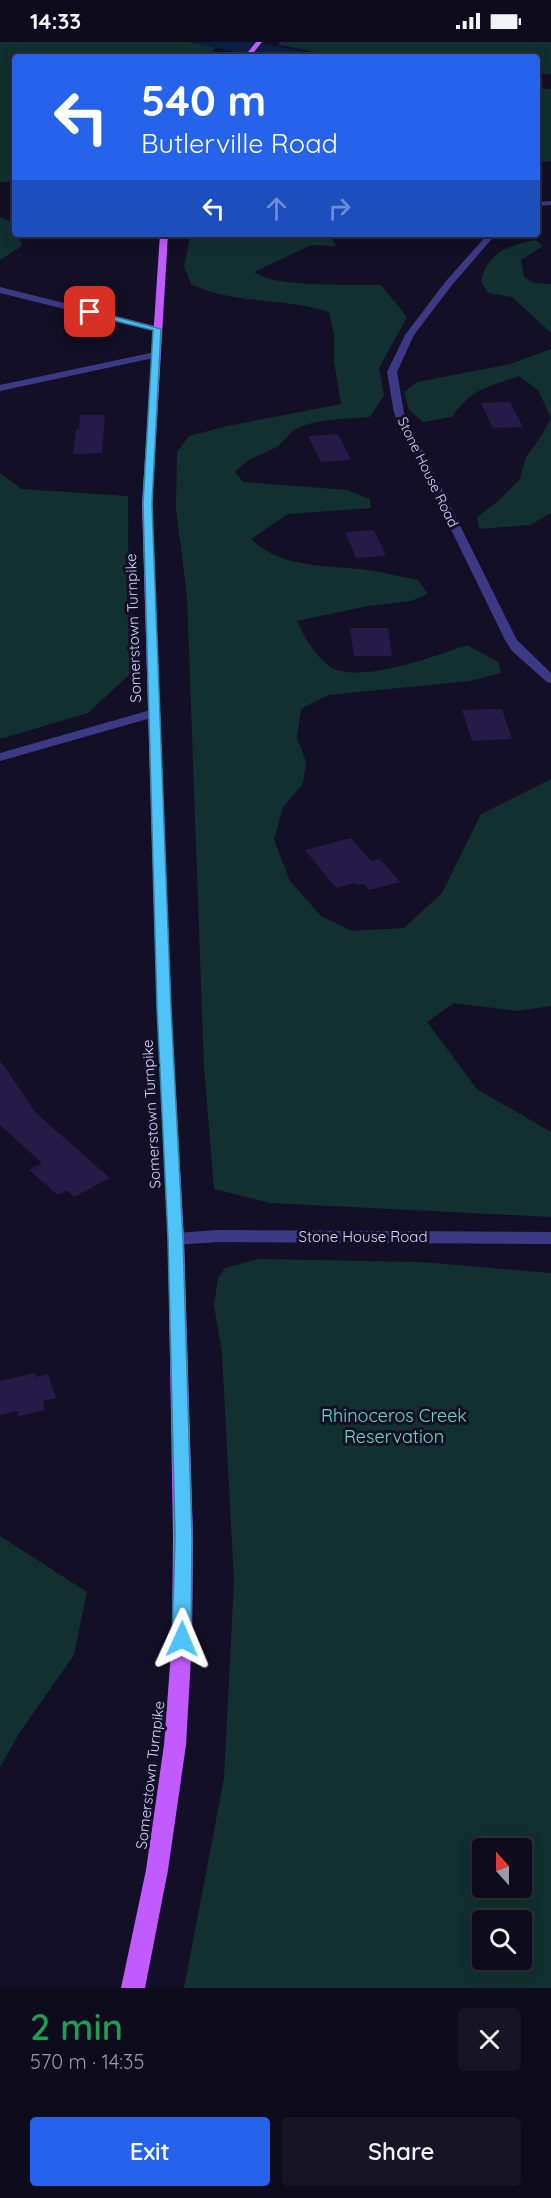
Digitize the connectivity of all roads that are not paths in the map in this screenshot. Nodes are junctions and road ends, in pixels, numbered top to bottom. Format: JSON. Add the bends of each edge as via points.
{"nodes":[{"id":1,"x":259,"y":42,"type":"edge"},
{"id":2,"x":249,"y":54,"type":"edge"},
{"id":3,"x":164,"y":237,"type":"edge"},
{"id":4,"x":489,"y":237,"type":"edge"},
{"id":5,"x":0,"y":290,"type":"edge"},
{"id":6,"x":157,"y":329,"type":"junction"},
{"id":7,"x":155,"y":355,"type":"junction"},
{"id":8,"x":0,"y":388,"type":"edge"},
{"id":9,"x":551,"y":679,"type":"edge"},
{"id":10,"x":154,"y":713,"type":"junction"},
{"id":11,"x":0,"y":757,"type":"edge"},
{"id":12,"x":551,"y":1238,"type":"edge"},
{"id":13,"x":176,"y":1239,"type":"junction"},
{"id":14,"x":134,"y":1988,"type":"edge"}],
"edges":[{"from":1,"to":2,"type":"main road"},
{"from":3,"to":6,"type":"main road","name":"Somerstown Turnpike"},
{"from":4,"to":9,"type":"street","name":"Stone House Road","via":[[410,335],[392,372],[399,413],[516,648]]},
{"from":5,"to":6,"type":"street"},
{"from":6,"to":7,"type":"main road","name":"Somerstown Turnpike"},
{"from":7,"to":8,"type":"street"},
{"from":7,"to":10,"type":"main road","name":"Somerstown Turnpike","via":[[147,504]]},
{"from":10,"to":11,"type":"street"},
{"from":10,"to":13,"type":"main road","name":"Somerstown Turnpike"},
{"from":12,"to":13,"type":"street","name":"Stone House Road"},
{"from":13,"to":14,"type":"main road","name":"Somerstown Turnpike","via":[[182,1639],[175,1745],[157,1870]]}]}
